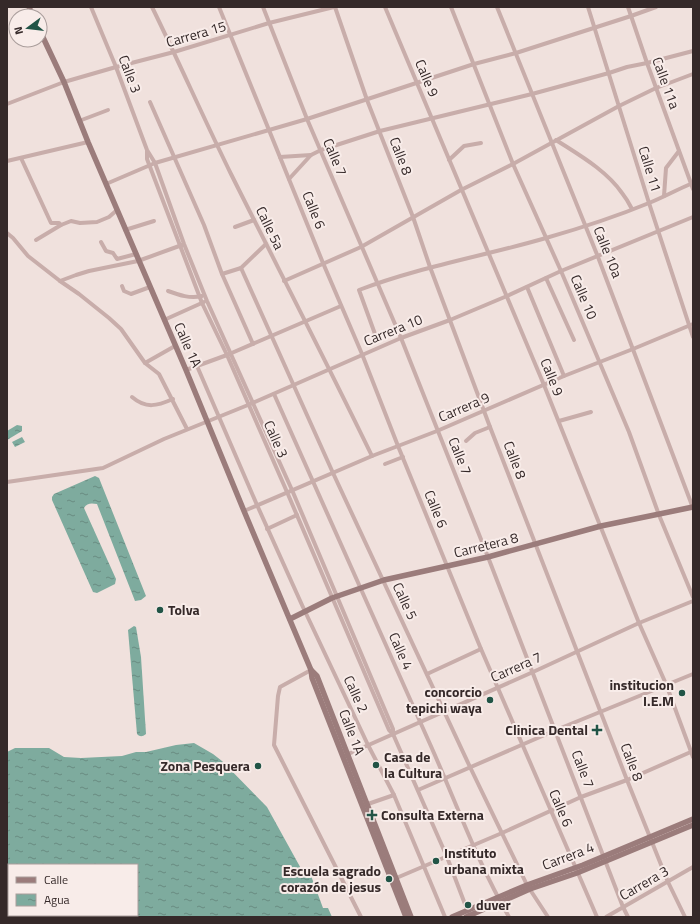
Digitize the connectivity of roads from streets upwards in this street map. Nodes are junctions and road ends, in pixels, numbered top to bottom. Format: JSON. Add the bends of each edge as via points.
{"nodes":[{"id":1,"x":90,"y":7,"type":"edge"},
{"id":2,"x":152,"y":7,"type":"edge"},
{"id":3,"x":219,"y":7,"type":"edge"},
{"id":4,"x":263,"y":7,"type":"edge"},
{"id":5,"x":334,"y":7,"type":"edge"},
{"id":6,"x":385,"y":7,"type":"edge"},
{"id":7,"x":451,"y":7,"type":"edge"},
{"id":8,"x":497,"y":7,"type":"edge"},
{"id":9,"x":588,"y":7,"type":"edge"},
{"id":10,"x":628,"y":7,"type":"edge"},
{"id":11,"x":656,"y":7,"type":"edge"},
{"id":12,"x":631,"y":16,"type":"junction"},
{"id":13,"x":270,"y":23,"type":"junction"},
{"id":14,"x":594,"y":28,"type":"junction"},
{"id":15,"x":230,"y":35,"type":"junction"},
{"id":16,"x":48,"y":48,"type":"edge"},
{"id":17,"x":693,"y":51,"type":"edge"},
{"id":18,"x":174,"y":52,"type":"junction"},
{"id":19,"x":516,"y":53,"type":"junction"},
{"id":20,"x":647,"y":63,"type":"junction"},
{"id":21,"x":474,"y":64,"type":"junction"},
{"id":22,"x":116,"y":67,"type":"junction"},
{"id":23,"x":609,"y":73,"type":"junction"},
{"id":24,"x":693,"y":74,"type":"edge"},
{"id":25,"x":64,"y":82,"type":"junction"},
{"id":26,"x":417,"y":83,"type":"junction"},
{"id":27,"x":656,"y":88,"type":"junction"},
{"id":28,"x":532,"y":94,"type":"junction"},
{"id":29,"x":367,"y":100,"type":"junction"},
{"id":30,"x":150,"y":102,"type":"dead end"},
{"id":31,"x":7,"y":104,"type":"edge"},
{"id":32,"x":489,"y":104,"type":"junction"},
{"id":33,"x":619,"y":106,"type":"junction"},
{"id":34,"x":108,"y":110,"type":"dead end"},
{"id":35,"x":307,"y":119,"type":"junction"},
{"id":36,"x":432,"y":119,"type":"junction"},
{"id":37,"x":79,"y":121,"type":"junction"},
{"id":38,"x":269,"y":130,"type":"junction"},
{"id":39,"x":380,"y":131,"type":"junction"},
{"id":40,"x":556,"y":140,"type":"junction"},
{"id":41,"x":88,"y":142,"type":"junction"},
{"id":42,"x":551,"y":142,"type":"junction"},
{"id":43,"x":480,"y":143,"type":"dead end"},
{"id":44,"x":217,"y":146,"type":"junction"},
{"id":45,"x":147,"y":150,"type":"junction"},
{"id":46,"x":321,"y":150,"type":"junction"},
{"id":47,"x":679,"y":151,"type":"junction"},
{"id":48,"x":311,"y":154,"type":"junction"},
{"id":49,"x":280,"y":157,"type":"junction"},
{"id":50,"x":21,"y":158,"type":"junction"},
{"id":51,"x":175,"y":158,"type":"junction"},
{"id":52,"x":449,"y":160,"type":"junction"},
{"id":53,"x":7,"y":161,"type":"edge"},
{"id":54,"x":155,"y":163,"type":"junction"},
{"id":55,"x":513,"y":164,"type":"junction"},
{"id":56,"x":150,"y":165,"type":"junction"},
{"id":57,"x":290,"y":179,"type":"junction"},
{"id":58,"x":692,"y":183,"type":"edge"},
{"id":59,"x":106,"y":184,"type":"junction"},
{"id":60,"x":693,"y":189,"type":"edge"},
{"id":61,"x":461,"y":190,"type":"junction"},
{"id":62,"x":664,"y":196,"type":"junction"},
{"id":63,"x":649,"y":203,"type":"junction"},
{"id":64,"x":632,"y":209,"type":"junction"},
{"id":65,"x":117,"y":210,"type":"junction"},
{"id":66,"x":413,"y":217,"type":"junction"},
{"id":67,"x":693,"y":217,"type":"edge"},
{"id":68,"x":254,"y":220,"type":"junction"},
{"id":69,"x":154,"y":221,"type":"dead end"},
{"id":70,"x":62,"y":225,"type":"junction"},
{"id":71,"x":586,"y":226,"type":"junction"},
{"id":72,"x":235,"y":227,"type":"dead end"},
{"id":73,"x":125,"y":230,"type":"junction"},
{"id":74,"x":659,"y":232,"type":"junction"},
{"id":75,"x":7,"y":233,"type":"edge"},
{"id":76,"x":545,"y":238,"type":"junction"},
{"id":77,"x":36,"y":240,"type":"dead end"},
{"id":78,"x":101,"y":242,"type":"dead end"},
{"id":79,"x":266,"y":244,"type":"junction"},
{"id":80,"x":182,"y":245,"type":"junction"},
{"id":81,"x":361,"y":246,"type":"junction"},
{"id":82,"x":136,"y":254,"type":"junction"},
{"id":83,"x":488,"y":254,"type":"junction"},
{"id":84,"x":598,"y":256,"type":"junction"},
{"id":85,"x":138,"y":261,"type":"junction"},
{"id":86,"x":323,"y":263,"type":"junction"},
{"id":87,"x":242,"y":268,"type":"junction"},
{"id":88,"x":430,"y":268,"type":"junction"},
{"id":89,"x":561,"y":271,"type":"junction"},
{"id":90,"x":222,"y":274,"type":"junction"},
{"id":91,"x":546,"y":278,"type":"junction"},
{"id":92,"x":60,"y":281,"type":"junction"},
{"id":93,"x":284,"y":281,"type":"junction"},
{"id":94,"x":377,"y":283,"type":"junction"},
{"id":95,"x":122,"y":286,"type":"dead end"},
{"id":96,"x":150,"y":287,"type":"junction"},
{"id":97,"x":527,"y":287,"type":"junction"},
{"id":98,"x":168,"y":291,"type":"dead end"},
{"id":99,"x":202,"y":296,"type":"junction"},
{"id":100,"x":507,"y":296,"type":"junction"},
{"id":101,"x":204,"y":302,"type":"junction"},
{"id":102,"x":341,"y":306,"type":"junction"},
{"id":103,"x":164,"y":320,"type":"junction"},
{"id":104,"x":450,"y":320,"type":"junction"},
{"id":105,"x":305,"y":321,"type":"junction"},
{"id":106,"x":691,"y":325,"type":"edge"},
{"id":107,"x":375,"y":334,"type":"dead end"},
{"id":108,"x":272,"y":336,"type":"junction"},
{"id":109,"x":693,"y":337,"type":"edge"},
{"id":110,"x":401,"y":338,"type":"junction"},
{"id":111,"x":574,"y":340,"type":"dead end"},
{"id":112,"x":253,"y":344,"type":"junction"},
{"id":113,"x":175,"y":346,"type":"junction"},
{"id":114,"x":633,"y":349,"type":"junction"},
{"id":115,"x":229,"y":354,"type":"junction"},
{"id":116,"x":362,"y":354,"type":"junction"},
{"id":117,"x":600,"y":362,"type":"junction"},
{"id":118,"x":145,"y":363,"type":"junction"},
{"id":119,"x":197,"y":366,"type":"junction"},
{"id":120,"x":330,"y":369,"type":"junction"},
{"id":121,"x":186,"y":370,"type":"junction"},
{"id":122,"x":564,"y":376,"type":"junction"},
{"id":123,"x":294,"y":384,"type":"junction"},
{"id":124,"x":544,"y":385,"type":"junction"},
{"id":125,"x":274,"y":394,"type":"junction"},
{"id":126,"x":132,"y":397,"type":"dead end"},
{"id":127,"x":173,"y":399,"type":"junction"},
{"id":128,"x":251,"y":404,"type":"junction"},
{"id":129,"x":484,"y":411,"type":"junction"},
{"id":130,"x":591,"y":412,"type":"dead end"},
{"id":131,"x":219,"y":417,"type":"junction"},
{"id":132,"x":558,"y":421,"type":"junction"},
{"id":133,"x":207,"y":422,"type":"junction"},
{"id":134,"x":490,"y":428,"type":"junction"},
{"id":135,"x":187,"y":430,"type":"junction"},
{"id":136,"x":437,"y":431,"type":"junction"},
{"id":137,"x":466,"y":441,"type":"dead end"},
{"id":138,"x":398,"y":446,"type":"junction"},
{"id":139,"x":372,"y":456,"type":"junction"},
{"id":140,"x":403,"y":458,"type":"junction"},
{"id":141,"x":385,"y":464,"type":"dead end"},
{"id":142,"x":334,"y":472,"type":"junction"},
{"id":143,"x":313,"y":481,"type":"junction"},
{"id":144,"x":7,"y":482,"type":"edge"},
{"id":145,"x":292,"y":490,"type":"junction"},
{"id":146,"x":287,"y":492,"type":"junction"},
{"id":147,"x":257,"y":505,"type":"junction"},
{"id":148,"x":693,"y":507,"type":"edge"},
{"id":149,"x":244,"y":511,"type":"junction"},
{"id":150,"x":297,"y":515,"type":"junction"},
{"id":151,"x":659,"y":515,"type":"junction"},
{"id":152,"x":601,"y":526,"type":"junction"},
{"id":153,"x":267,"y":529,"type":"junction"},
{"id":154,"x":536,"y":544,"type":"junction"},
{"id":155,"x":488,"y":557,"type":"junction"},
{"id":156,"x":448,"y":567,"type":"junction"},
{"id":157,"x":384,"y":580,"type":"junction"},
{"id":158,"x":360,"y":588,"type":"junction"},
{"id":159,"x":338,"y":596,"type":"junction"},
{"id":160,"x":693,"y":597,"type":"edge"},
{"id":161,"x":332,"y":598,"type":"junction"},
{"id":162,"x":693,"y":601,"type":"edge"},
{"id":163,"x":305,"y":611,"type":"junction"},
{"id":164,"x":290,"y":619,"type":"junction"},
{"id":165,"x":639,"y":623,"type":"junction"},
{"id":166,"x":481,"y":649,"type":"junction"},
{"id":167,"x":577,"y":652,"type":"junction"},
{"id":168,"x":311,"y":670,"type":"junction"},
{"id":169,"x":533,"y":672,"type":"junction"},
{"id":170,"x":427,"y":674,"type":"junction"},
{"id":171,"x":693,"y":674,"type":"edge"},
{"id":172,"x":666,"y":684,"type":"junction"},
{"id":173,"x":498,"y":687,"type":"junction"},
{"id":174,"x":444,"y":712,"type":"junction"},
{"id":175,"x":601,"y":712,"type":"junction"},
{"id":176,"x":420,"y":722,"type":"junction"},
{"id":177,"x":556,"y":730,"type":"junction"},
{"id":178,"x":394,"y":734,"type":"junction"},
{"id":179,"x":523,"y":745,"type":"junction"},
{"id":180,"x":368,"y":746,"type":"junction"},
{"id":181,"x":692,"y":752,"type":"edge"},
{"id":182,"x":345,"y":755,"type":"junction"},
{"id":183,"x":693,"y":757,"type":"edge"},
{"id":184,"x":470,"y":767,"type":"junction"},
{"id":185,"x":445,"y":778,"type":"junction"},
{"id":186,"x":627,"y":780,"type":"junction"},
{"id":187,"x":418,"y":790,"type":"junction"},
{"id":188,"x":394,"y":795,"type":"junction"},
{"id":189,"x":581,"y":797,"type":"junction"},
{"id":190,"x":365,"y":805,"type":"junction"},
{"id":191,"x":551,"y":812,"type":"junction"},
{"id":192,"x":693,"y":819,"type":"edge"},
{"id":193,"x":693,"y":825,"type":"edge"},
{"id":194,"x":502,"y":834,"type":"junction"},
{"id":195,"x":652,"y":839,"type":"junction"},
{"id":196,"x":473,"y":845,"type":"junction"},
{"id":197,"x":447,"y":857,"type":"junction"},
{"id":198,"x":605,"y":858,"type":"junction"},
{"id":199,"x":424,"y":866,"type":"junction"},
{"id":200,"x":693,"y":868,"type":"edge"},
{"id":201,"x":576,"y":870,"type":"junction"},
{"id":202,"x":394,"y":879,"type":"junction"},
{"id":203,"x":668,"y":882,"type":"junction"},
{"id":204,"x":529,"y":887,"type":"junction"},
{"id":205,"x":499,"y":900,"type":"junction"},
{"id":206,"x":623,"y":907,"type":"junction"},
{"id":207,"x":468,"y":915,"type":"edge"},
{"id":208,"x":361,"y":917,"type":"edge"},
{"id":209,"x":406,"y":917,"type":"edge"},
{"id":210,"x":411,"y":917,"type":"edge"},
{"id":211,"x":445,"y":917,"type":"edge"},
{"id":212,"x":452,"y":917,"type":"edge"},
{"id":213,"x":509,"y":917,"type":"edge"},
{"id":214,"x":548,"y":917,"type":"edge"},
{"id":215,"x":596,"y":917,"type":"edge"},
{"id":216,"x":606,"y":917,"type":"edge"},
{"id":217,"x":628,"y":917,"type":"edge"},
{"id":218,"x":684,"y":917,"type":"edge"}],
"edges":[{"from":1,"to":22,"type":"street","name":"Calle 3"},
{"from":2,"to":18,"type":"street","name":"Calle 5a"},
{"from":3,"to":15,"type":"street","name":"Calle 6"},
{"from":4,"to":13,"type":"street","name":"Calle 7"},
{"from":5,"to":13,"type":"street","name":"Carrera 15"},
{"from":5,"to":29,"type":"street","name":"Calle 8"},
{"from":6,"to":26,"type":"street","name":"Calle 9"},
{"from":7,"to":21,"type":"street","name":"Calle 10"},
{"from":8,"to":19,"type":"street","name":"Calle 10a"},
{"from":9,"to":14,"type":"street","name":"Calle 11"},
{"from":10,"to":12,"type":"street","name":"Calle 11a"},
{"from":11,"to":12,"type":"street"},
{"from":12,"to":14,"type":"street"},
{"from":12,"to":20,"type":"street","name":"Calle 11a"},
{"from":13,"to":15,"type":"street","name":"Carrera 15"},
{"from":13,"to":35,"type":"street","name":"Calle 7"},
{"from":14,"to":19,"type":"street"},
{"from":14,"to":23,"type":"street","name":"Calle 11"},
{"from":15,"to":18,"type":"street","name":"Carrera 15"},
{"from":15,"to":38,"type":"street","name":"Calle 6"},
{"from":16,"to":25,"type":"street","name":"Calle 1A"},
{"from":17,"to":20,"type":"street"},
{"from":18,"to":22,"type":"street","name":"Carrera 15"},
{"from":18,"to":44,"type":"street","name":"Calle 5a"},
{"from":19,"to":21,"type":"street"},
{"from":19,"to":28,"type":"street","name":"Calle 10a"},
{"from":20,"to":23,"type":"street","via":[[627,66]]},
{"from":20,"to":27,"type":"street","name":"Calle 11a"},
{"from":21,"to":26,"type":"street"},
{"from":21,"to":32,"type":"street","name":"Calle 10"},
{"from":22,"to":25,"type":"street","name":"Carrera 15"},
{"from":22,"to":45,"type":"street","name":"Calle 3"},
{"from":23,"to":28,"type":"street"},
{"from":23,"to":33,"type":"street","name":"Calle 11"},
{"from":24,"to":27,"type":"street"},
{"from":25,"to":31,"type":"street","name":"Carrera 15"},
{"from":25,"to":37,"type":"street","name":"Calle 1A"},
{"from":26,"to":29,"type":"street"},
{"from":26,"to":36,"type":"street","name":"Calle 9"},
{"from":27,"to":33,"type":"street"},
{"from":27,"to":47,"type":"street","name":"Calle 11a"},
{"from":28,"to":32,"type":"street"},
{"from":28,"to":42,"type":"street","name":"Calle 10a"},
{"from":29,"to":35,"type":"street"},
{"from":29,"to":39,"type":"street","name":"Calle 8"},
{"from":30,"to":51,"type":"street"},
{"from":32,"to":36,"type":"street"},
{"from":32,"to":55,"type":"street","name":"Calle 10"},
{"from":33,"to":40,"type":"street"},
{"from":33,"to":63,"type":"street","name":"Calle 11"},
{"from":34,"to":37,"type":"street"},
{"from":35,"to":38,"type":"street"},
{"from":35,"to":46,"type":"street","name":"Calle 7"},
{"from":36,"to":39,"type":"street"},
{"from":36,"to":52,"type":"street","name":"Calle 9"},
{"from":37,"to":41,"type":"street","name":"Calle 1A"},
{"from":38,"to":44,"type":"street"},
{"from":38,"to":49,"type":"street","name":"Calle 6"},
{"from":39,"to":46,"type":"street"},
{"from":39,"to":66,"type":"street","name":"Calle 8"},
{"from":40,"to":42,"type":"street"},
{"from":40,"to":64,"type":"street","via":[[611,180]]},
{"from":41,"to":50,"type":"street"},
{"from":41,"to":59,"type":"street","name":"Calle 1A"},
{"from":42,"to":55,"type":"street"},
{"from":42,"to":71,"type":"street","name":"Calle 10a"},
{"from":43,"to":52,"type":"street","via":[[464,146]]},
{"from":44,"to":51,"type":"street"},
{"from":44,"to":68,"type":"street","name":"Calle 5a"},
{"from":45,"to":54,"type":"street","name":"Calle 3"},
{"from":45,"to":56,"type":"street","name":"Calle 3"},
{"from":46,"to":48,"type":"street"},
{"from":46,"to":81,"type":"street","name":"Calle 7"},
{"from":47,"to":58,"type":"street","name":"Calle 11a"},
{"from":47,"to":62,"type":"street","via":[[666,168]]},
{"from":48,"to":49,"type":"street"},
{"from":48,"to":57,"type":"street"},
{"from":49,"to":57,"type":"street","name":"Calle 6"},
{"from":50,"to":53,"type":"street"},
{"from":50,"to":70,"type":"street","via":[[50,221]]},
{"from":51,"to":54,"type":"street"},
{"from":51,"to":90,"type":"street"},
{"from":52,"to":61,"type":"street","name":"Calle 9"},
{"from":54,"to":56,"type":"street"},
{"from":54,"to":80,"type":"street","name":"Calle 3"},
{"from":55,"to":61,"type":"street"},
{"from":55,"to":76,"type":"street","name":"Calle 10"},
{"from":56,"to":59,"type":"street"},
{"from":56,"to":80,"type":"street","name":"Calle 3"},
{"from":57,"to":86,"type":"street","name":"Calle 6"},
{"from":58,"to":60,"type":"street","name":"Calle 11a"},
{"from":58,"to":62,"type":"street"},
{"from":59,"to":65,"type":"street","name":"Calle 1A"},
{"from":61,"to":66,"type":"street"},
{"from":61,"to":83,"type":"street","name":"Calle 9"},
{"from":62,"to":63,"type":"street"},
{"from":63,"to":64,"type":"street"},
{"from":63,"to":74,"type":"street","name":"Calle 11"},
{"from":64,"to":71,"type":"street"},
{"from":65,"to":70,"type":"street","via":[[97,222],[71,222]]},
{"from":65,"to":73,"type":"street","name":"Calle 1A"},
{"from":66,"to":81,"type":"street"},
{"from":66,"to":88,"type":"street","name":"Calle 8"},
{"from":67,"to":74,"type":"street","name":"Carrera 10"},
{"from":68,"to":72,"type":"street"},
{"from":68,"to":79,"type":"street","name":"Calle 5a"},
{"from":69,"to":73,"type":"street"},
{"from":70,"to":77,"type":"street"},
{"from":71,"to":76,"type":"street"},
{"from":71,"to":84,"type":"street","name":"Calle 10a"},
{"from":73,"to":82,"type":"street","name":"Calle 1A"},
{"from":74,"to":84,"type":"street","name":"Carrera 10"},
{"from":74,"to":106,"type":"street","name":"Calle 11"},
{"from":75,"to":92,"type":"street","via":[[28,256]]},
{"from":76,"to":83,"type":"street"},
{"from":76,"to":89,"type":"street","name":"Calle 10"},
{"from":78,"to":82,"type":"street","via":[[106,251],[113,253],[117,259]]},
{"from":79,"to":87,"type":"street"},
{"from":79,"to":93,"type":"street","name":"Calle 5a"},
{"from":80,"to":85,"type":"street"},
{"from":80,"to":99,"type":"street","name":"Calle 3"},
{"from":81,"to":86,"type":"street"},
{"from":81,"to":94,"type":"street","name":"Calle 7"},
{"from":82,"to":85,"type":"street","name":"Calle 1A"},
{"from":83,"to":88,"type":"street"},
{"from":83,"to":100,"type":"street","name":"Calle 9"},
{"from":84,"to":89,"type":"street","name":"Carrera 10"},
{"from":84,"to":114,"type":"street","name":"Calle 10a"},
{"from":85,"to":92,"type":"street","via":[[89,271]]},
{"from":85,"to":96,"type":"street","name":"Calle 1A"},
{"from":86,"to":93,"type":"street"},
{"from":86,"to":102,"type":"street","name":"Calle 6"},
{"from":87,"to":90,"type":"street"},
{"from":87,"to":108,"type":"street","name":"Calle 5"},
{"from":88,"to":94,"type":"street"},
{"from":88,"to":104,"type":"street","name":"Calle 8"},
{"from":89,"to":91,"type":"street","name":"Carrera 10"},
{"from":89,"to":117,"type":"street","name":"Calle 10"},
{"from":90,"to":112,"type":"street"},
{"from":91,"to":97,"type":"street","name":"Carrera 10"},
{"from":91,"to":111,"type":"street"},
{"from":92,"to":118,"type":"street","via":[[121,329]]},
{"from":93,"to":105,"type":"street","name":"Calle 5a"},
{"from":94,"to":107,"type":"street","via":[[358,291]]},
{"from":94,"to":110,"type":"street","name":"Calle 7"},
{"from":95,"to":96,"type":"street","via":[[124,291],[131,294]]},
{"from":96,"to":103,"type":"street","name":"Calle 1A"},
{"from":97,"to":100,"type":"street","name":"Carrera 10"},
{"from":97,"to":122,"type":"street"},
{"from":98,"to":99,"type":"street","via":[[181,296]]},
{"from":99,"to":101,"type":"street","name":"Calle 3"},
{"from":100,"to":104,"type":"street","name":"Carrera 10"},
{"from":100,"to":124,"type":"street","name":"Calle 9"},
{"from":101,"to":103,"type":"street"},
{"from":101,"to":115,"type":"street","name":"Calle 3"},
{"from":102,"to":105,"type":"street"},
{"from":102,"to":116,"type":"street","name":"Calle 6"},
{"from":103,"to":113,"type":"street","name":"Calle 1A"},
{"from":104,"to":110,"type":"street","name":"Carrera 10"},
{"from":104,"to":129,"type":"street","name":"Calle 8"},
{"from":105,"to":108,"type":"street"},
{"from":105,"to":120,"type":"street","name":"Calle 5a"},
{"from":106,"to":109,"type":"street","name":"Calle 11"},
{"from":106,"to":114,"type":"street","name":"Carrera 9"},
{"from":108,"to":112,"type":"street"},
{"from":108,"to":123,"type":"street","name":"Calle 5"},
{"from":110,"to":116,"type":"street","name":"Carrera 10"},
{"from":110,"to":136,"type":"street","name":"Calle 7"},
{"from":112,"to":115,"type":"street"},
{"from":113,"to":118,"type":"street"},
{"from":113,"to":121,"type":"street","name":"Calle 1A"},
{"from":114,"to":117,"type":"street","name":"Carrera 9"},
{"from":114,"to":148,"type":"street","name":"Calle 10a"},
{"from":115,"to":119,"type":"street"},
{"from":115,"to":128,"type":"street","name":"Calle 3"},
{"from":116,"to":120,"type":"street","name":"Carrera 10"},
{"from":116,"to":138,"type":"street","name":"Calle 6"},
{"from":117,"to":122,"type":"street","name":"Carrera 9"},
{"from":117,"to":151,"type":"street","name":"Calle 10"},
{"from":118,"to":127,"type":"street","via":[[159,374]]},
{"from":119,"to":121,"type":"street"},
{"from":119,"to":131,"type":"street","name":"Calle 2"},
{"from":120,"to":123,"type":"street","name":"Carrera 10"},
{"from":120,"to":139,"type":"street","name":"Calle 5a"},
{"from":121,"to":133,"type":"street","name":"Calle 1A"},
{"from":122,"to":124,"type":"street","name":"Carrera 9"},
{"from":123,"to":125,"type":"street","name":"Carrera 10"},
{"from":123,"to":142,"type":"street","name":"Calle 5"},
{"from":124,"to":129,"type":"street","name":"Carrera 9"},
{"from":124,"to":132,"type":"street","name":"Calle 9"},
{"from":125,"to":128,"type":"street","name":"Carrera 10"},
{"from":125,"to":143,"type":"street","name":"Calle 4"},
{"from":126,"to":127,"type":"street","via":[[143,405],[162,404]]},
{"from":127,"to":135,"type":"street"},
{"from":128,"to":131,"type":"street","name":"Carrera 10"},
{"from":128,"to":145,"type":"street","name":"Calle 3"},
{"from":128,"to":146,"type":"street","name":"Calle 3"},
{"from":129,"to":134,"type":"street","name":"Calle 8"},
{"from":129,"to":136,"type":"street","name":"Carrera 9"},
{"from":130,"to":132,"type":"street"},
{"from":131,"to":133,"type":"street","name":"Carrera 10"},
{"from":131,"to":147,"type":"street","name":"Calle 2"},
{"from":132,"to":152,"type":"street","name":"Calle 9"},
{"from":133,"to":135,"type":"street","name":"Carrera 10"},
{"from":133,"to":149,"type":"street","name":"Calle 1A"},
{"from":134,"to":137,"type":"street","via":[[475,433]]},
{"from":134,"to":154,"type":"street","name":"Calle 8"},
{"from":135,"to":144,"type":"street","name":"Carrera 10","via":[[103,468]]},
{"from":136,"to":138,"type":"street","name":"Carrera 9"},
{"from":136,"to":155,"type":"street","name":"Calle 7"},
{"from":138,"to":139,"type":"street","name":"Carrera 9"},
{"from":138,"to":140,"type":"street","name":"Calle 6"},
{"from":139,"to":142,"type":"street","name":"Carrera 9"},
{"from":140,"to":141,"type":"street"},
{"from":140,"to":156,"type":"street","name":"Calle 6"},
{"from":142,"to":143,"type":"street","name":"Carrera 9"},
{"from":142,"to":157,"type":"street","name":"Calle 5"},
{"from":143,"to":145,"type":"street","name":"Carrera 9"},
{"from":143,"to":158,"type":"street","name":"Calle 4"},
{"from":145,"to":146,"type":"street","name":"Carrera 9"},
{"from":145,"to":159,"type":"street","name":"Calle 3"},
{"from":146,"to":147,"type":"street","name":"Carrera 9"},
{"from":146,"to":150,"type":"street","name":"Calle 3"},
{"from":147,"to":149,"type":"street","name":"Carrera 9"},
{"from":147,"to":153,"type":"street","name":"Calle 2"},
{"from":148,"to":151,"type":"street","name":"Carretera 8"},
{"from":149,"to":164,"type":"street","name":"Calle 1A"},
{"from":150,"to":153,"type":"street"},
{"from":150,"to":161,"type":"street","name":"Calle 3"},
{"from":151,"to":152,"type":"street","name":"Carretera 8"},
{"from":151,"to":160,"type":"street","name":"Calle 10"},
{"from":152,"to":154,"type":"street","name":"Carretera 8"},
{"from":152,"to":165,"type":"street","name":"Calle 9"},
{"from":153,"to":163,"type":"street","name":"Calle 2"},
{"from":154,"to":155,"type":"street","name":"Carretera 8"},
{"from":154,"to":167,"type":"street","name":"Calle 8"},
{"from":155,"to":156,"type":"street","name":"Carretera 8"},
{"from":155,"to":169,"type":"street","name":"Calle 7"},
{"from":156,"to":157,"type":"street","name":"Carretera 8"},
{"from":156,"to":166,"type":"street","name":"Calle 6"},
{"from":157,"to":158,"type":"street","name":"Carretera 8"},
{"from":157,"to":170,"type":"street","name":"Calle 5"},
{"from":158,"to":159,"type":"street","name":"Carretera 8"},
{"from":158,"to":176,"type":"street","name":"Calle 4"},
{"from":159,"to":161,"type":"street","name":"Carretera 8"},
{"from":159,"to":178,"type":"street","name":"Calle 3"},
{"from":161,"to":163,"type":"street","name":"Carretera 8"},
{"from":161,"to":178,"type":"street","name":"Calle 3"},
{"from":162,"to":165,"type":"street","name":"Carrera 7"},
{"from":163,"to":164,"type":"street","name":"Carretera 8"},
{"from":163,"to":180,"type":"street","name":"Calle 2"},
{"from":164,"to":168,"type":"street","name":"Calle 1A"},
{"from":165,"to":167,"type":"street","name":"Carrera 7"},
{"from":165,"to":172,"type":"street","name":"Calle 9"},
{"from":166,"to":170,"type":"street"},
{"from":166,"to":173,"type":"street","name":"Calle 6"},
{"from":167,"to":169,"type":"street","name":"Carrera 7"},
{"from":167,"to":175,"type":"street","name":"Calle 8"},
{"from":168,"to":182,"type":"street","name":"Calle 1A","via":[[317,676]]},
{"from":168,"to":208,"type":"street","via":[[280,687],[274,745]]},
{"from":169,"to":173,"type":"street","name":"Carrera 7"},
{"from":169,"to":177,"type":"street","name":"Calle 7"},
{"from":170,"to":174,"type":"street","name":"Calle 5"},
{"from":171,"to":172,"type":"street"},
{"from":172,"to":175,"type":"street"},
{"from":172,"to":181,"type":"street","name":"Calle 9"},
{"from":173,"to":174,"type":"street","name":"Carrera 7"},
{"from":173,"to":179,"type":"street","name":"Calle 6"},
{"from":174,"to":176,"type":"street","name":"Carrera 7"},
{"from":174,"to":184,"type":"street","name":"Calle 5"},
{"from":175,"to":177,"type":"street"},
{"from":175,"to":186,"type":"street","name":"Calle 8"},
{"from":176,"to":178,"type":"street","name":"Carrera 7"},
{"from":176,"to":185,"type":"street","name":"Calle 4"},
{"from":177,"to":179,"type":"street"},
{"from":177,"to":189,"type":"street","name":"Calle 7"},
{"from":178,"to":180,"type":"street","name":"Carrera 7"},
{"from":178,"to":187,"type":"street","name":"Calle 3"},
{"from":179,"to":184,"type":"street"},
{"from":179,"to":191,"type":"street","name":"Calle 6"},
{"from":180,"to":182,"type":"street","name":"Carrera 7"},
{"from":180,"to":188,"type":"street","name":"Calle 2"},
{"from":181,"to":183,"type":"street","name":"Calle 9"},
{"from":181,"to":186,"type":"street"},
{"from":182,"to":190,"type":"street","name":"Calle 1A"},
{"from":184,"to":185,"type":"street"},
{"from":184,"to":194,"type":"street","name":"Calle 5"},
{"from":185,"to":187,"type":"street"},
{"from":185,"to":196,"type":"street","name":"Calle 4"},
{"from":186,"to":189,"type":"street"},
{"from":186,"to":195,"type":"street","name":"Calle 8"},
{"from":187,"to":197,"type":"street","name":"Calle 3"},
{"from":188,"to":190,"type":"street"},
{"from":188,"to":199,"type":"street","name":"Calle 2"},
{"from":189,"to":191,"type":"street"},
{"from":189,"to":198,"type":"street","name":"Calle 7"},
{"from":190,"to":202,"type":"street","name":"Calle 1A"},
{"from":191,"to":194,"type":"street"},
{"from":191,"to":201,"type":"street","name":"Calle 6"},
{"from":192,"to":195,"type":"street","name":"Carrera 4"},
{"from":193,"to":195,"type":"street","name":"Carrera 4"},
{"from":194,"to":196,"type":"street"},
{"from":194,"to":204,"type":"street","name":"Calle 5"},
{"from":195,"to":198,"type":"street","name":"Carrera 4"},
{"from":195,"to":203,"type":"street","name":"Calle 8"},
{"from":196,"to":197,"type":"street"},
{"from":196,"to":205,"type":"street","name":"Calle 4"},
{"from":197,"to":199,"type":"street"},
{"from":197,"to":207,"type":"street","name":"Calle 3"},
{"from":198,"to":201,"type":"street","name":"Carrera 4"},
{"from":198,"to":206,"type":"street","name":"Calle 7"},
{"from":199,"to":202,"type":"street"},
{"from":199,"to":211,"type":"street","name":"Calle 2"},
{"from":200,"to":203,"type":"street","name":"Carrera 3"},
{"from":201,"to":204,"type":"street","name":"Carrera 4"},
{"from":201,"to":215,"type":"street","name":"Calle 6"},
{"from":202,"to":209,"type":"street","name":"Calle 1A"},
{"from":202,"to":210,"type":"street","name":"Calle 1A"},
{"from":203,"to":206,"type":"street","name":"Carrera 3"},
{"from":203,"to":218,"type":"street","name":"Calle 8"},
{"from":204,"to":205,"type":"street","name":"Carrera 4"},
{"from":204,"to":214,"type":"street","name":"Calle 5"},
{"from":205,"to":207,"type":"street","name":"Carrera 4"},
{"from":205,"to":213,"type":"street","name":"Calle 4"},
{"from":206,"to":216,"type":"street","name":"Carrera 3"},
{"from":206,"to":217,"type":"street","name":"Calle 7"},
{"from":207,"to":212,"type":"street","name":"Carrera 4"}]}
